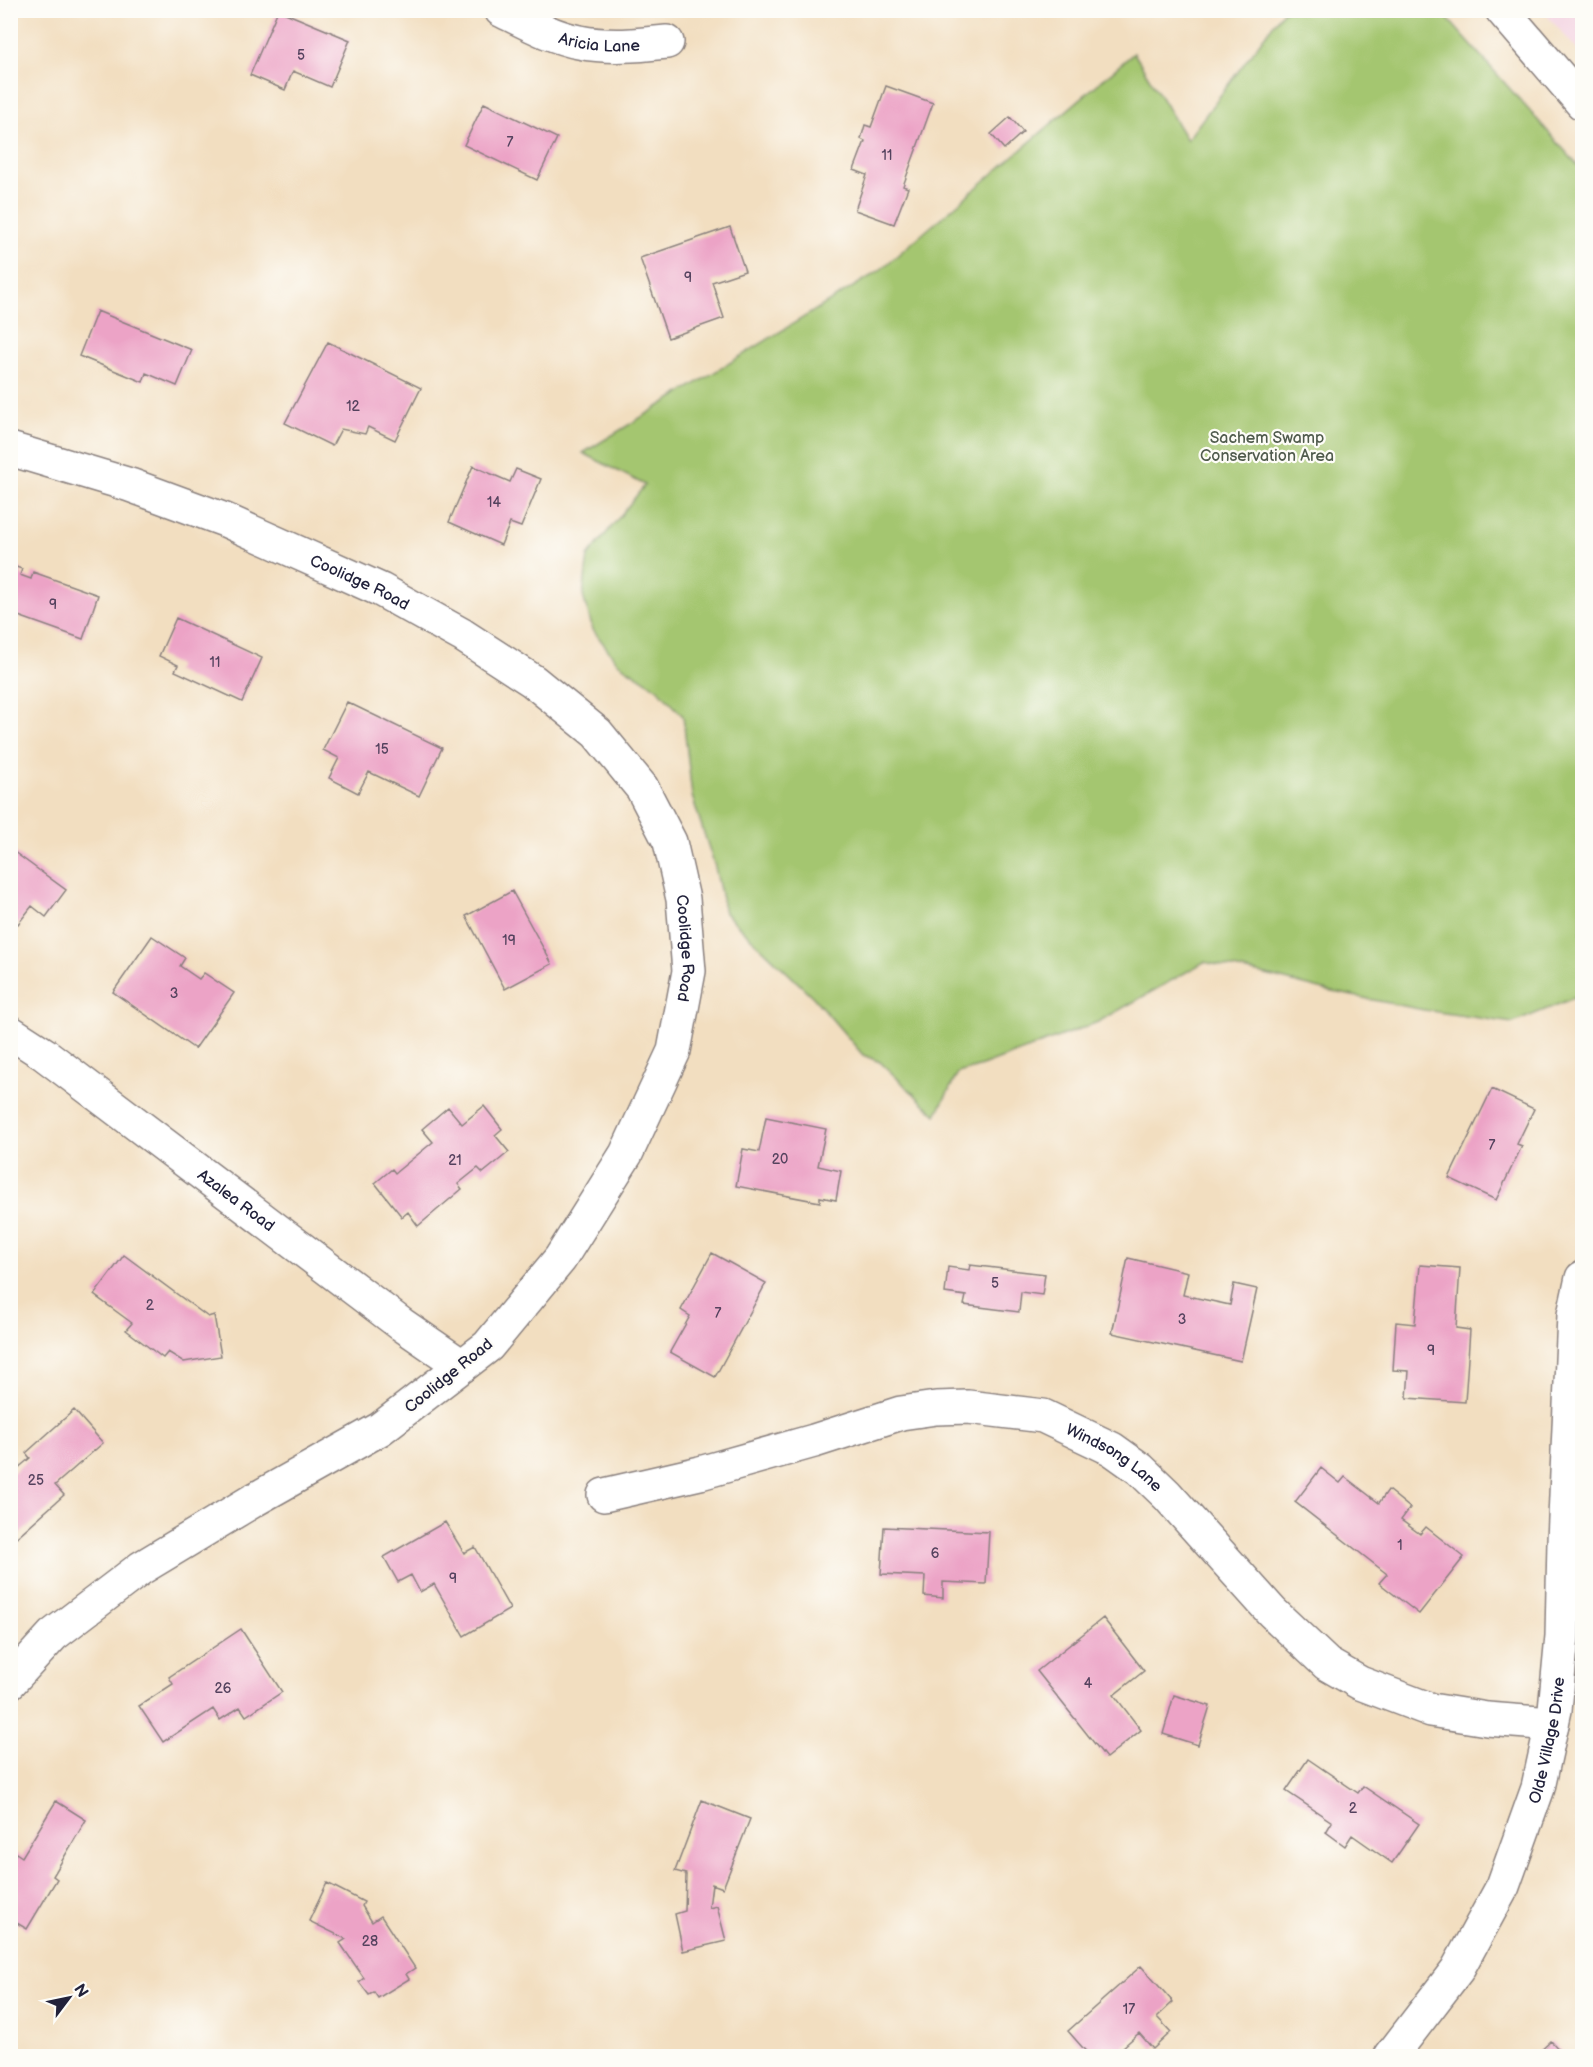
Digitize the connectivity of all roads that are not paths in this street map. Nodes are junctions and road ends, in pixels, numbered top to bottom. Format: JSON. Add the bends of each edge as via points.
{"nodes":[{"id":1,"x":501,"y":10,"type":"edge"},
{"id":2,"x":1502,"y":10,"type":"edge"},
{"id":3,"x":667,"y":42,"type":"dead end"},
{"id":4,"x":1582,"y":103,"type":"edge"},
{"id":5,"x":10,"y":449,"type":"edge"},
{"id":6,"x":10,"y":1032,"type":"edge"},
{"id":7,"x":1582,"y":1278,"type":"edge"},
{"id":8,"x":462,"y":1366,"type":"junction"},
{"id":9,"x":604,"y":1495,"type":"dead end"},
{"id":10,"x":10,"y":1682,"type":"edge"},
{"id":11,"x":1552,"y":1724,"type":"junction"},
{"id":12,"x":1391,"y":2056,"type":"edge"}],
"edges":[{"from":1,"to":3,"type":"street","name":"Aricia Lane","via":[[576,41],[611,45]]},
{"from":2,"to":4,"type":"street"},
{"from":5,"to":8,"type":"street","name":"Coolidge Road","via":[[130,485],[225,520],[381,590],[462,635],[533,681],[597,733],[642,788],[670,842],[683,899],[689,971],[674,1051],[626,1154],[560,1259],[488,1346]]},
{"from":6,"to":8,"type":"street","name":"Azalea Road"},
{"from":7,"to":11,"type":"street","name":"Olde Village Drive","via":[[1574,1315],[1562,1636]]},
{"from":8,"to":10,"type":"street","name":"Coolidge Road","via":[[380,1429],[141,1568],[53,1635]]},
{"from":9,"to":11,"type":"street","name":"Windsong Lane","via":[[700,1473],[901,1413],[968,1407],[1042,1416],[1112,1449],[1140,1469],[1280,1621],[1327,1664],[1360,1683],[1431,1710]]},
{"from":11,"to":12,"type":"street","name":"Olde Village Drive","via":[[1538,1788],[1503,1886],[1457,1970]]}]}
